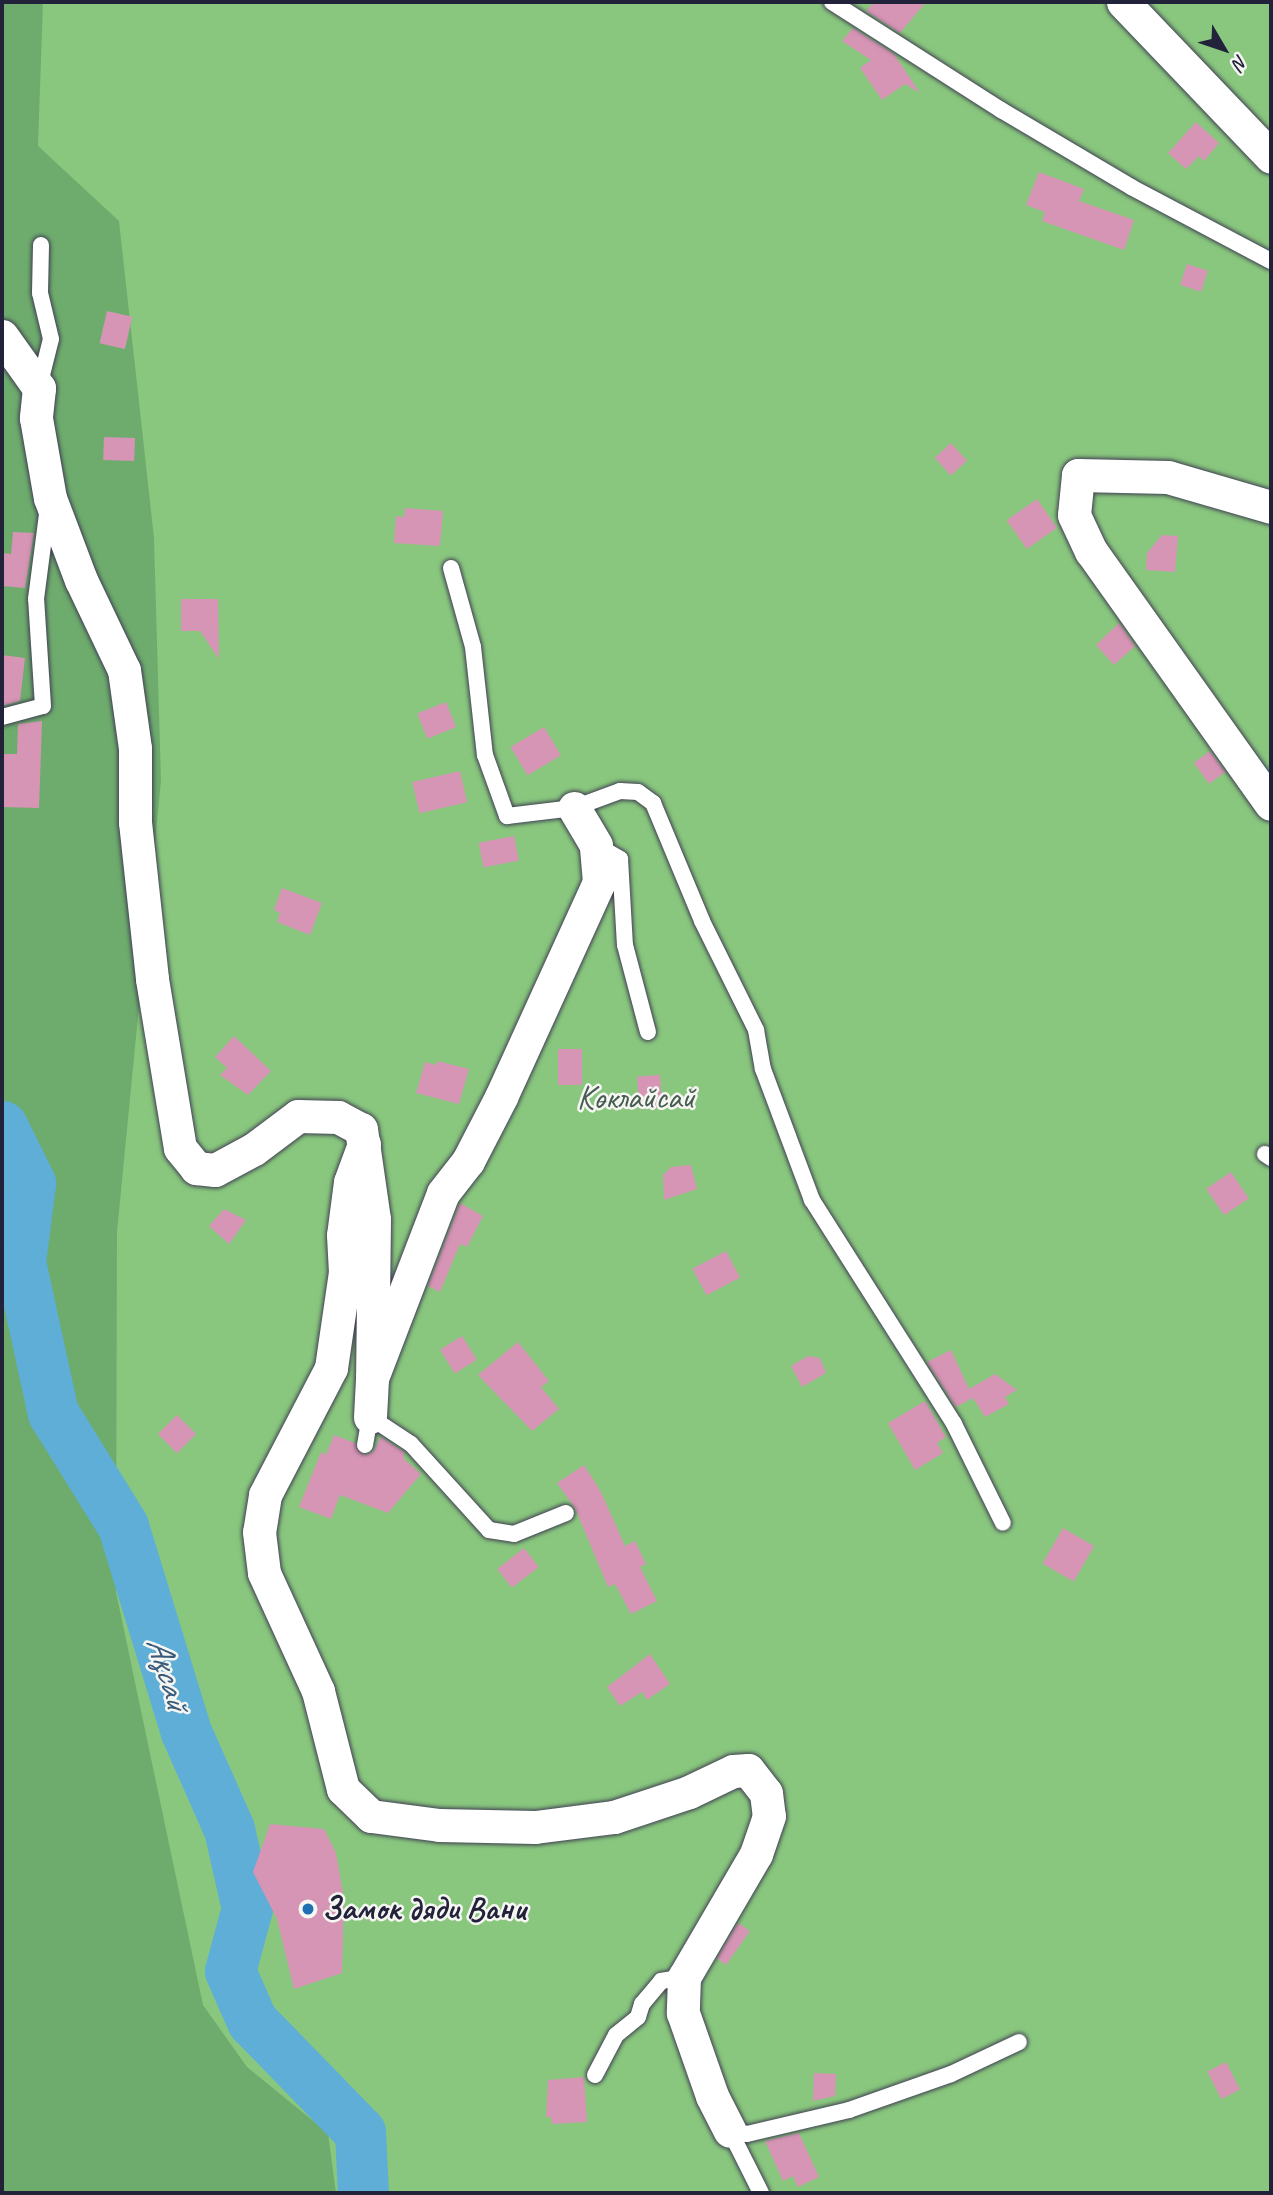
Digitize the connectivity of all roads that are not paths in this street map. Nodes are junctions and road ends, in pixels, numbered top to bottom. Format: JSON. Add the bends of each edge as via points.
{"nodes":[{"id":1,"x":832,"y":2,"type":"edge"},
{"id":2,"x":1123,"y":2,"type":"edge"},
{"id":3,"x":1271,"y":157,"type":"edge"},
{"id":4,"x":41,"y":246,"type":"dead end"},
{"id":5,"x":1271,"y":261,"type":"edge"},
{"id":6,"x":2,"y":336,"type":"edge"},
{"id":7,"x":38,"y":388,"type":"junction"},
{"id":8,"x":50,"y":498,"type":"junction"},
{"id":9,"x":1271,"y":507,"type":"edge"},
{"id":10,"x":450,"y":568,"type":"dead end"},
{"id":11,"x":2,"y":717,"type":"edge"},
{"id":12,"x":1271,"y":804,"type":"edge"},
{"id":13,"x":574,"y":808,"type":"junction"},
{"id":14,"x":596,"y":845,"type":"junction"},
{"id":15,"x":648,"y":1032,"type":"dead end"},
{"id":16,"x":364,"y":1144,"type":"junction"},
{"id":17,"x":372,"y":1378,"type":"junction"},
{"id":18,"x":367,"y":1431,"type":"joint"},
{"id":19,"x":566,"y":1513,"type":"dead end"},
{"id":20,"x":1003,"y":1523,"type":"dead end"},
{"id":21,"x":684,"y":1977,"type":"junction"},
{"id":22,"x":1019,"y":2042,"type":"dead end"},
{"id":23,"x":595,"y":2075,"type":"dead end"},
{"id":24,"x":730,"y":2131,"type":"junction"},
{"id":25,"x":761,"y":2193,"type":"edge"}],
"edges":[{"from":1,"to":5,"type":"lane","via":[[1131,187]]},
{"from":2,"to":3,"type":"street"},
{"from":4,"to":7,"type":"lane","via":[[40,293],[51,339]]},
{"from":6,"to":7,"type":"street"},
{"from":7,"to":8,"type":"street","via":[[36,418]]},
{"from":8,"to":11,"type":"lane","via":[[36,599],[43,706]]},
{"from":8,"to":16,"type":"street","via":[[81,580],[124,670],[135,748],[135,822],[152,979],[180,1148],[196,1168],[215,1170],[254,1149],[298,1116],[338,1117],[361,1129]]},
{"from":9,"to":12,"type":"street","via":[[1168,477],[1078,475],[1074,515],[1091,551]]},
{"from":10,"to":13,"type":"lane","via":[[472,648],[485,755],[507,816]]},
{"from":13,"to":14,"type":"street"},
{"from":13,"to":20,"type":"lane","via":[[620,792],[638,792],[653,803],[702,921],[756,1030],[763,1069],[812,1200],[954,1424]]},
{"from":14,"to":15,"type":"lane","via":[[620,859],[625,945]]},
{"from":14,"to":17,"type":"street","via":[[599,882],[589,910],[495,1108],[467,1161],[443,1193]]},
{"from":16,"to":17,"type":"street","via":[[374,1219]]},
{"from":16,"to":21,"type":"street","via":[[350,1182],[343,1235],[345,1272],[331,1368],[265,1495],[259,1532],[264,1573],[318,1690],[343,1789],[371,1816],[439,1825],[535,1826],[614,1817],[689,1792],[733,1771],[748,1770],[766,1793],[769,1816],[756,1854]]},
{"from":17,"to":18,"type":"street"},
{"from":18,"to":19,"type":"lane","via":[[411,1444],[489,1530],[514,1534]]},
{"from":21,"to":23,"type":"lane","via":[[661,1981],[642,2004],[638,2017],[616,2035]]},
{"from":21,"to":24,"type":"street","via":[[683,2013]]},
{"from":22,"to":24,"type":"lane","via":[[951,2074],[849,2110],[747,2134]]},
{"from":24,"to":25,"type":"lane"}]}
